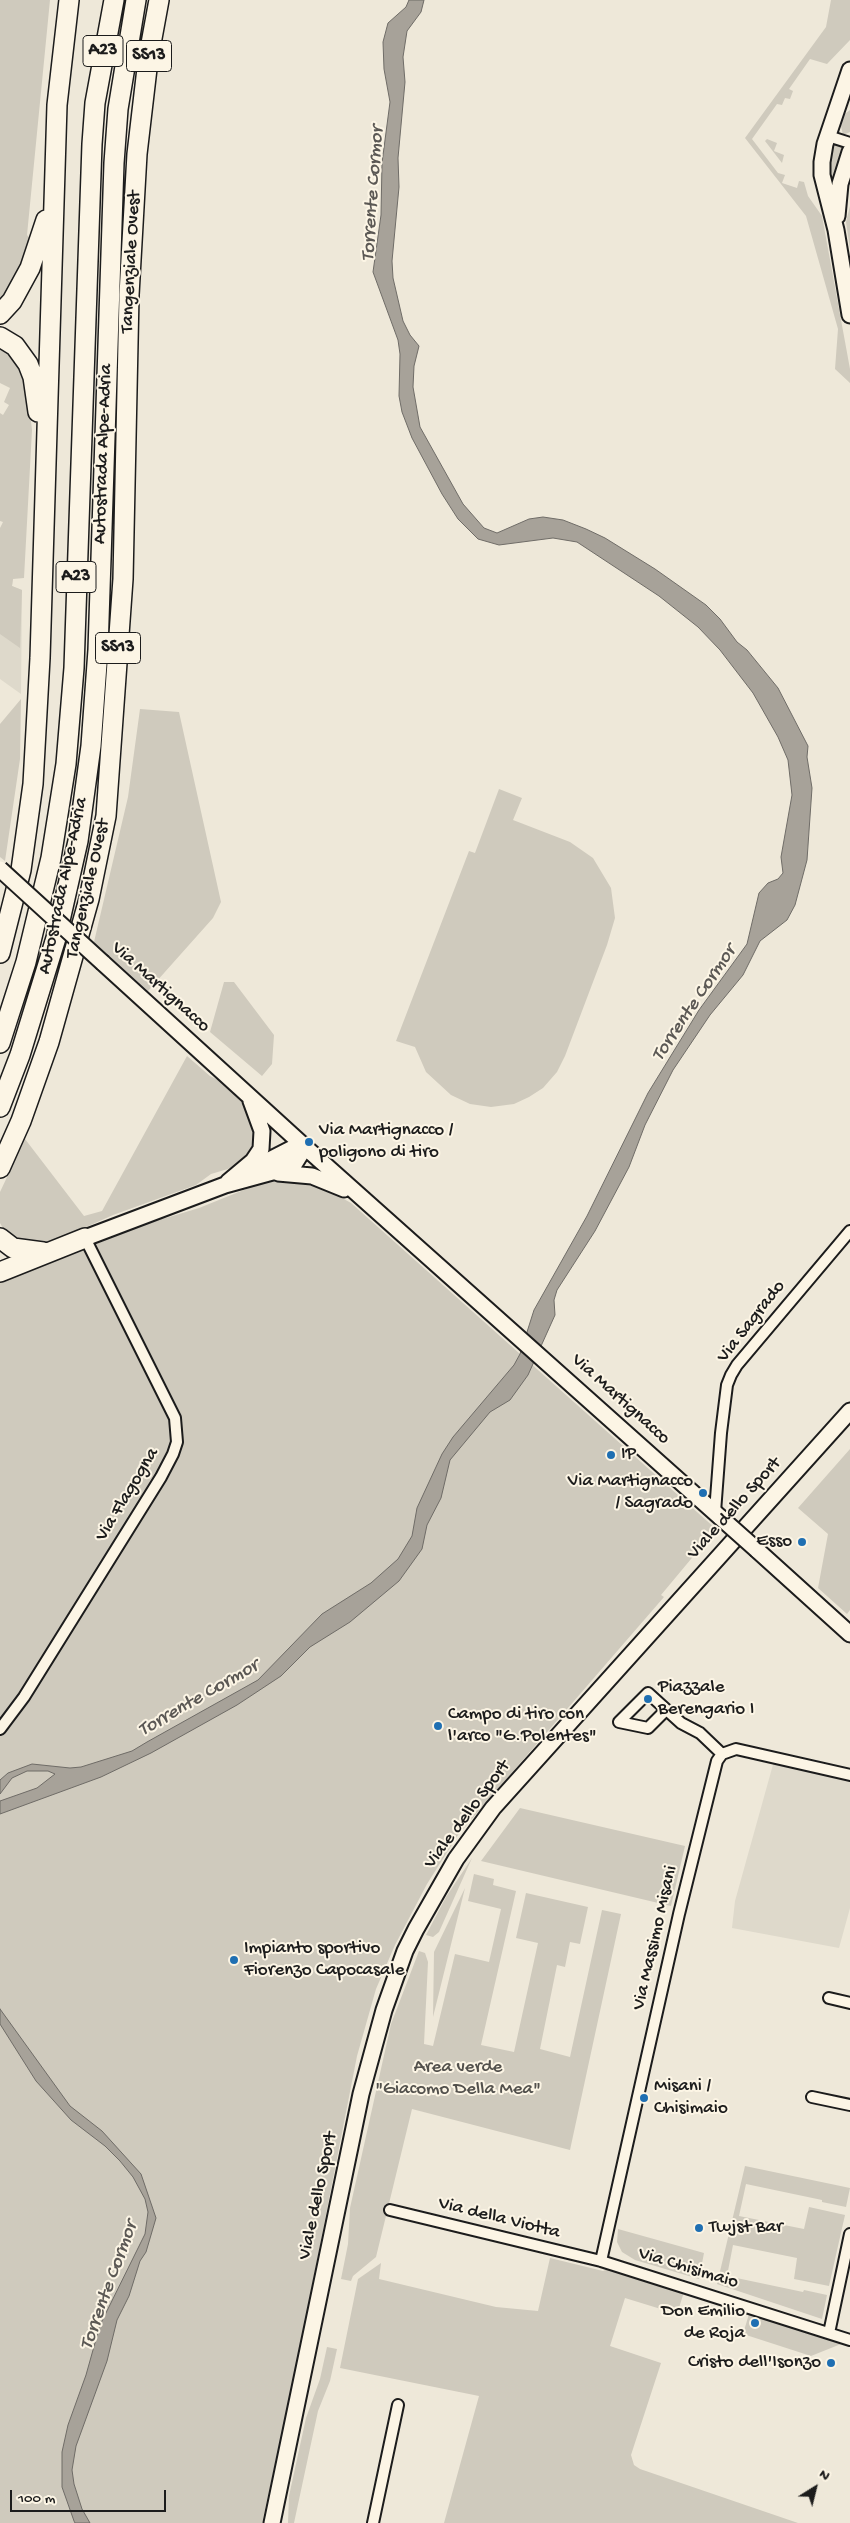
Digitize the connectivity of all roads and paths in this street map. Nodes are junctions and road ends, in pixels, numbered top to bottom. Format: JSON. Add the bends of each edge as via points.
{"nodes":[{"id":1,"x":69,"y":0,"type":"edge"},
{"id":2,"x":114,"y":0,"type":"edge"},
{"id":3,"x":136,"y":0,"type":"edge"},
{"id":4,"x":159,"y":0,"type":"edge"},
{"id":5,"x":850,"y":70,"type":"edge"},
{"id":6,"x":845,"y":104,"type":"edge"},
{"id":7,"x":828,"y":136,"type":"junction"},
{"id":8,"x":850,"y":143,"type":"edge"},
{"id":9,"x":850,"y":152,"type":"edge"},
{"id":10,"x":55,"y":195,"type":"junction"},
{"id":11,"x":836,"y":230,"type":"junction"},
{"id":12,"x":0,"y":314,"type":"edge"},
{"id":13,"x":850,"y":315,"type":"edge"},
{"id":14,"x":0,"y":337,"type":"edge"},
{"id":15,"x":45,"y":446,"type":"junction"},
{"id":16,"x":0,"y":869,"type":"edge"},
{"id":17,"x":0,"y":953,"type":"edge"},
{"id":18,"x":0,"y":1042,"type":"edge"},
{"id":19,"x":248,"y":1096,"type":"junction"},
{"id":20,"x":0,"y":1107,"type":"edge"},
{"id":21,"x":305,"y":1147,"type":"junction"},
{"id":22,"x":1,"y":1168,"type":"edge"},
{"id":23,"x":274,"y":1173,"type":"junction"},
{"id":24,"x":225,"y":1185,"type":"junction"},
{"id":25,"x":362,"y":1198,"type":"junction"},
{"id":26,"x":850,"y":1231,"type":"edge"},
{"id":27,"x":0,"y":1238,"type":"edge"},
{"id":28,"x":85,"y":1238,"type":"junction"},
{"id":29,"x":47,"y":1252,"type":"junction"},
{"id":30,"x":0,"y":1272,"type":"edge"},
{"id":31,"x":850,"y":1411,"type":"edge"},
{"id":32,"x":718,"y":1515,"type":"junction"},
{"id":33,"x":850,"y":1634,"type":"edge"},
{"id":34,"x":666,"y":1710,"type":"dead end"},
{"id":35,"x":0,"y":1728,"type":"edge"},
{"id":36,"x":722,"y":1754,"type":"junction"},
{"id":37,"x":850,"y":1775,"type":"edge"},
{"id":38,"x":829,"y":1998,"type":"dead end"},
{"id":39,"x":850,"y":2003,"type":"edge"},
{"id":40,"x":812,"y":2097,"type":"dead end"},
{"id":41,"x":850,"y":2105,"type":"edge"},
{"id":42,"x":390,"y":2210,"type":"dead end"},
{"id":43,"x":850,"y":2234,"type":"edge"},
{"id":44,"x":601,"y":2261,"type":"junction"},
{"id":45,"x":829,"y":2333,"type":"junction"},
{"id":46,"x":850,"y":2340,"type":"edge"},
{"id":47,"x":398,"y":2404,"type":"dead end"},
{"id":48,"x":272,"y":2522,"type":"edge"},
{"id":49,"x":373,"y":2523,"type":"edge"}],
"edges":[{"from":1,"to":10,"type":"highway","via":[[57,105]]},
{"from":2,"to":18,"type":"highway","name":"Autostrada Alpe-Adria","number":"A23","via":[[95,104],[74,668],[66,764],[51,858],[33,934]]},
{"from":3,"to":20,"type":"highway","name":"Autostrada Alpe-Adria","number":"A23","via":[[118,109],[110,242],[98,650],[91,746],[78,841],[56,938]]},
{"from":4,"to":22,"type":"highway","name":"Tangenziale Ovest","number":"SS13","via":[[141,112],[129,295],[123,579],[106,816],[89,899],[62,997],[34,1086]]},
{"from":5,"to":6,"type":"main road"},
{"from":6,"to":7,"type":"main road"},
{"from":7,"to":8,"type":"street"},
{"from":7,"to":11,"type":"main road","via":[[822,175]]},
{"from":9,"to":11,"type":"main road","via":[[838,194]]},
{"from":10,"to":12,"type":"highway","via":[[30,268],[12,301]]},
{"from":10,"to":15,"type":"highway"},
{"from":11,"to":13,"type":"main road"},
{"from":14,"to":15,"type":"highway","via":[[15,346],[28,364]]},
{"from":15,"to":17,"type":"highway","via":[[33,784],[21,870]]},
{"from":16,"to":19,"type":"main road","name":"Via Martignacco","bridge":true},
{"from":19,"to":21,"type":"main road","name":"Via Martignacco"},
{"from":19,"to":24,"type":"main road","name":"Via Martignacco","via":[[262,1131],[261,1149],[253,1162]]},
{"from":21,"to":23,"type":"main road","name":"Via Martignacco","via":[[295,1163]]},
{"from":21,"to":24,"type":"main road","name":"Via Martignacco","via":[[291,1149]]},
{"from":21,"to":25,"type":"main road","name":"Via Martignacco"},
{"from":23,"to":24,"type":"main road","name":"Via Martignacco"},
{"from":23,"to":25,"type":"main road","name":"Via Martignacco","via":[[312,1176]]},
{"from":24,"to":28,"type":"main road","name":"Via Martignacco"},
{"from":25,"to":32,"type":"main road","name":"Via Martignacco"},
{"from":26,"to":32,"type":"street","name":"Via Sagrado","via":[[731,1375],[721,1432]]},
{"from":27,"to":29,"type":"highway","via":[[13,1248]]},
{"from":28,"to":29,"type":"highway"},
{"from":28,"to":35,"type":"street","name":"Via Flagogna","via":[[175,1418],[177,1442],[161,1477],[24,1697]]},
{"from":29,"to":30,"type":"highway"},
{"from":31,"to":48,"type":"main road","name":"Viale dello Sport","via":[[493,1808],[456,1859],[416,1929],[384,2010],[361,2094]]},
{"from":32,"to":33,"type":"main road","name":"Via Martignacco","bridge":true},
{"from":34,"to":36,"type":"street","via":[[700,1733]]},
{"from":36,"to":37,"type":"street","via":[[742,1750]]},
{"from":36,"to":44,"type":"street","name":"Via Massimo Misani","via":[[710,1784]]},
{"from":38,"to":39,"type":"street"},
{"from":40,"to":41,"type":"street"},
{"from":42,"to":44,"type":"street","name":"Via della Viotta"},
{"from":43,"to":45,"type":"street"},
{"from":44,"to":45,"type":"street","name":"Via Chisimaio"},
{"from":45,"to":46,"type":"street","name":"Via Chisimaio"},
{"from":47,"to":49,"type":"street"}]}
